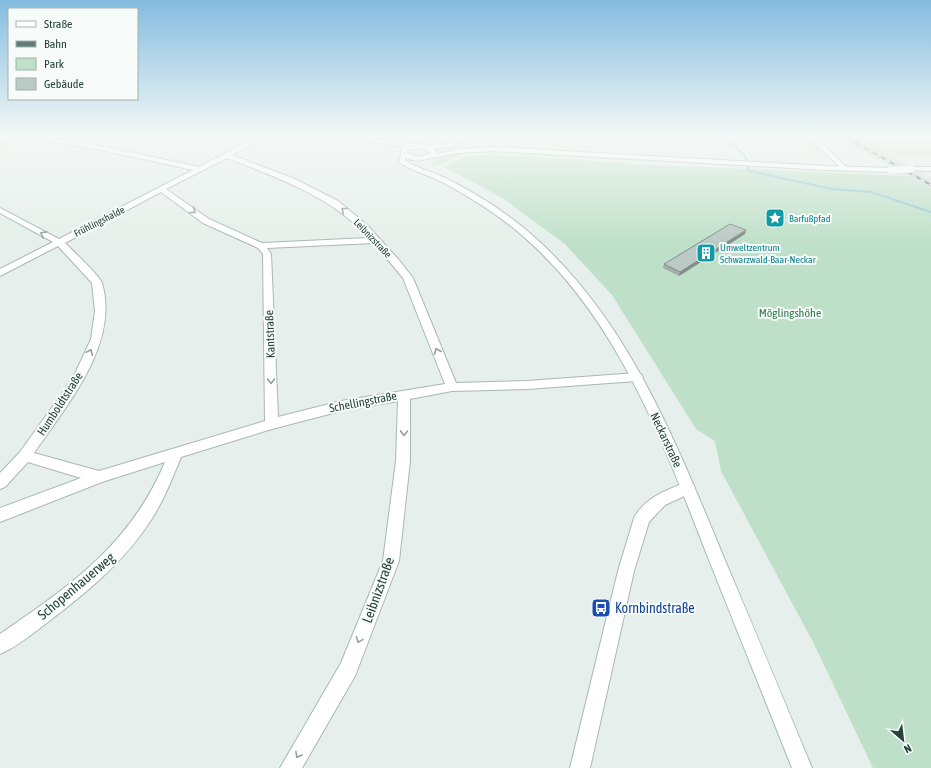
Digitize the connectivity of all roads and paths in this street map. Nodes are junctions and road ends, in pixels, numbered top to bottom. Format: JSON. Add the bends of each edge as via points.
{"nodes":[{"id":1,"x":196,"y":171,"type":"edge"},
{"id":2,"x":266,"y":171,"type":"edge"},
{"id":3,"x":417,"y":171,"type":"edge"},
{"id":4,"x":432,"y":171,"type":"edge"},
{"id":5,"x":439,"y":178,"type":"junction"},
{"id":6,"x":161,"y":189,"type":"junction"},
{"id":7,"x":0,"y":210,"type":"edge"},
{"id":8,"x":376,"y":240,"type":"junction"},
{"id":9,"x":58,"y":242,"type":"junction"},
{"id":10,"x":261,"y":246,"type":"junction"},
{"id":11,"x":0,"y":272,"type":"edge"},
{"id":12,"x":637,"y":377,"type":"junction"},
{"id":13,"x":452,"y":387,"type":"junction"},
{"id":14,"x":404,"y":394,"type":"junction"},
{"id":15,"x":272,"y":424,"type":"junction"},
{"id":16,"x":175,"y":455,"type":"junction"},
{"id":17,"x":25,"y":456,"type":"junction"},
{"id":18,"x":99,"y":477,"type":"junction"},
{"id":19,"x":0,"y":483,"type":"edge"},
{"id":20,"x":688,"y":488,"type":"junction"},
{"id":21,"x":0,"y":515,"type":"edge"},
{"id":22,"x":0,"y":645,"type":"edge"},
{"id":23,"x":290,"y":768,"type":"edge"},
{"id":24,"x":580,"y":768,"type":"edge"},
{"id":25,"x":802,"y":768,"type":"edge"}],
"edges":[{"from":1,"to":6,"type":"street","name":"Frühlingshalde"},
{"from":8,"to":2,"type":"street","name":"Leibnizstraße","one_way":true,"via":[[335,203]]},
{"from":3,"to":5,"type":"street","name":"Neckarstraße"},
{"from":4,"to":5,"type":"street","name":"Neckarstraße"},
{"from":5,"to":12,"type":"street","name":"Neckarstraße","via":[[476,198],[538,245],[585,296]]},
{"from":6,"to":9,"type":"street","name":"Frühlingshalde"},
{"from":6,"to":10,"type":"street","one_way":true,"via":[[206,221]]},
{"from":9,"to":7,"type":"street","name":"Humboldtstraße","one_way":true},
{"from":8,"to":10,"type":"street"},
{"from":13,"to":8,"type":"street","name":"Leibnizstraße","one_way":true,"via":[[408,278]]},
{"from":9,"to":11,"type":"street","name":"Frühlingshalde"},
{"from":17,"to":9,"type":"street","name":"Humboldtstraße","one_way":true,"via":[[78,379],[96,339],[100,311],[97,282]]},
{"from":10,"to":15,"type":"street","name":"Kantstraße","one_way":true,"via":[[267,254]]},
{"from":12,"to":13,"type":"street","name":"Schellingstraße","via":[[527,385]]},
{"from":12,"to":20,"type":"street","name":"Neckarstraße"},
{"from":13,"to":14,"type":"street","name":"Schellingstraße"},
{"from":14,"to":15,"type":"street","name":"Schellingstraße","via":[[341,406]]},
{"from":14,"to":23,"type":"street","name":"Leibnizstraße","one_way":true,"via":[[404,461],[391,560],[348,669]]},
{"from":15,"to":16,"type":"street","name":"Schellingstraße"},
{"from":16,"to":18,"type":"street","name":"Schellingstraße"},
{"from":16,"to":22,"type":"street","name":"Schopenhauerweg","via":[[167,479],[143,523],[104,566],[56,606]]},
{"from":17,"to":18,"type":"street"},
{"from":17,"to":19,"type":"street"},
{"from":18,"to":21,"type":"street","name":"Schellingstraße"},
{"from":20,"to":24,"type":"street","via":[[660,500],[642,518],[626,571]]},
{"from":20,"to":25,"type":"street","name":"Neckarstraße"}]}
